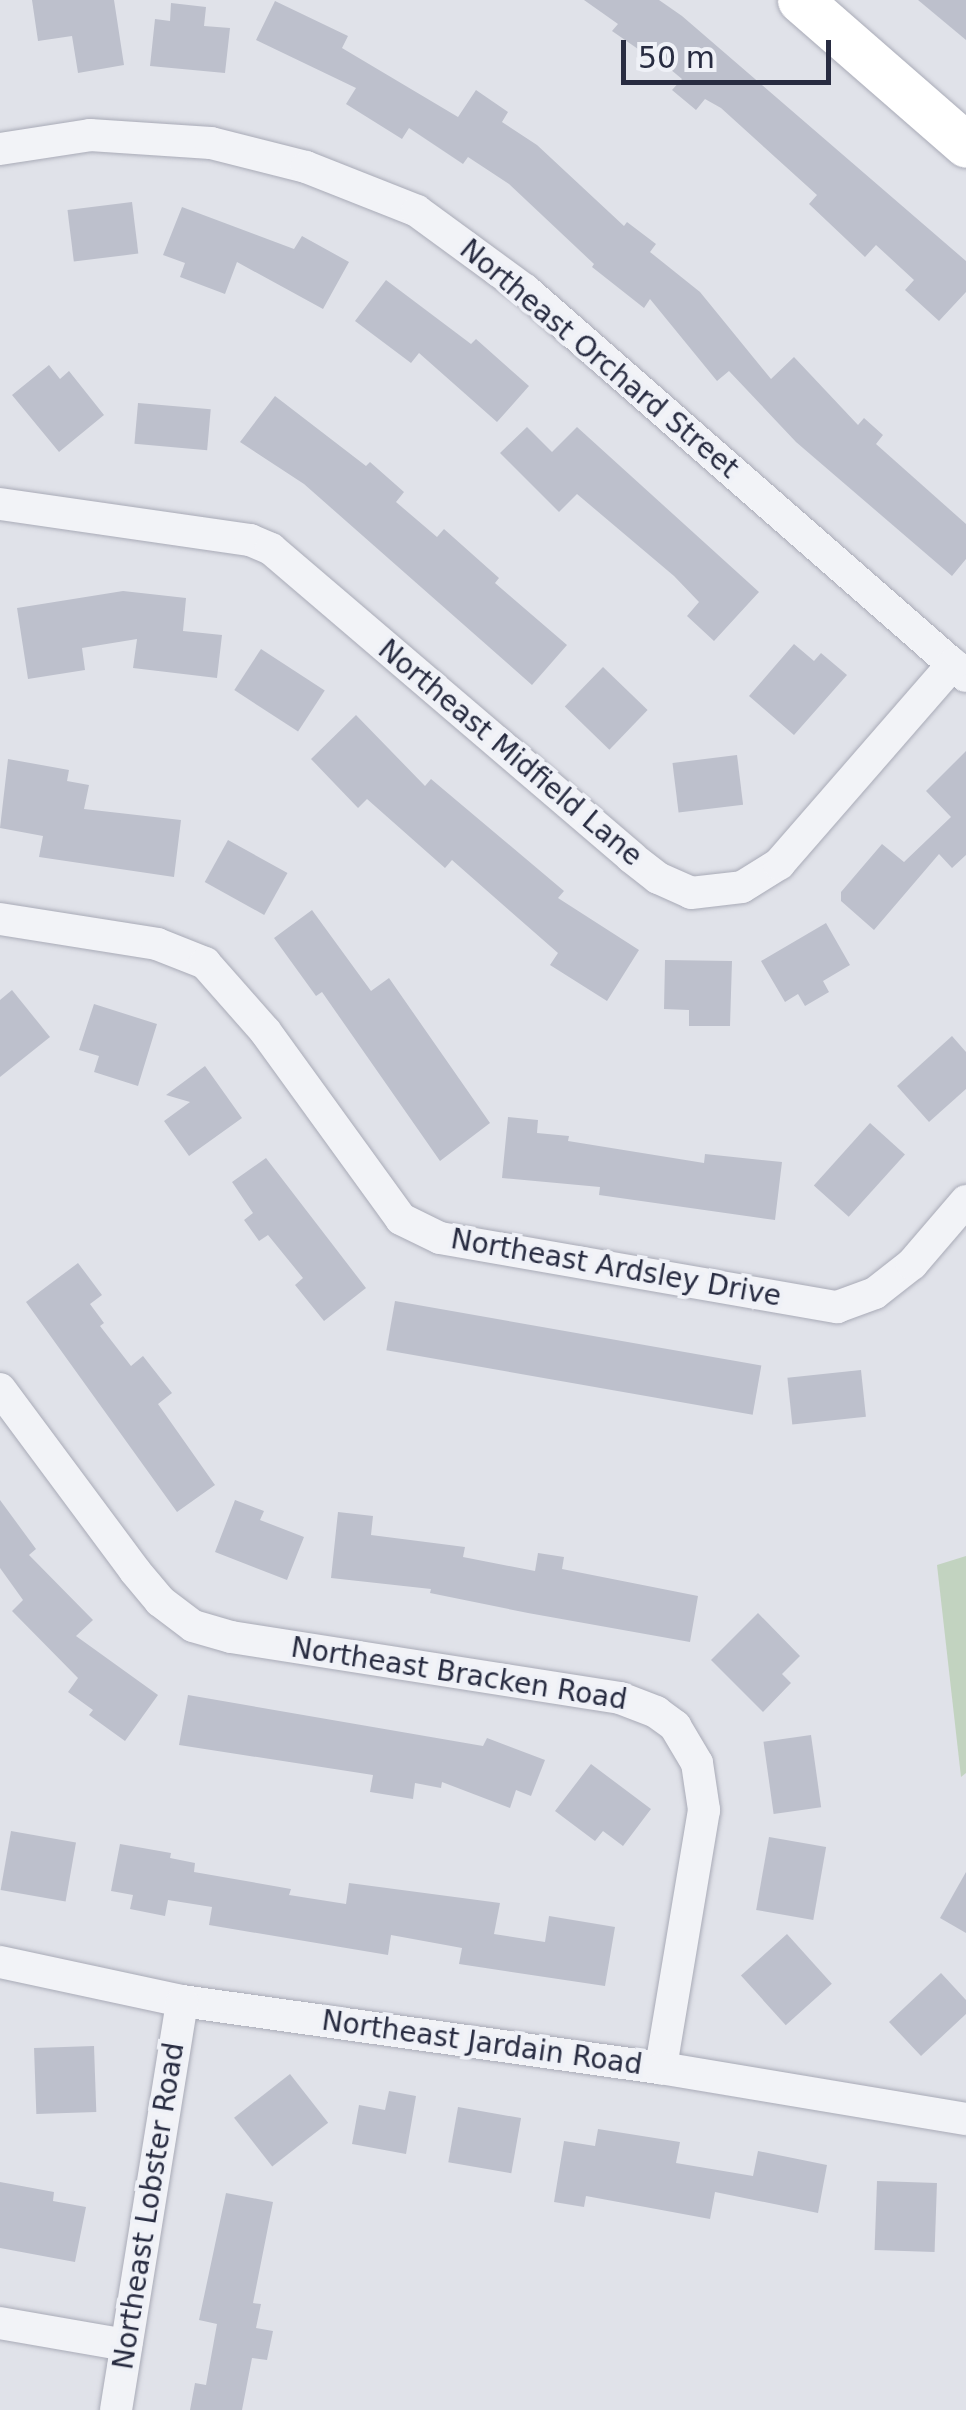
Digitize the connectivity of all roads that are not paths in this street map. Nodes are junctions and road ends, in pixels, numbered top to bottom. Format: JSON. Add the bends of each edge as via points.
{"nodes":[{"id":1,"x":800,"y":0,"type":"edge"},
{"id":2,"x":966,"y":144,"type":"edge"},
{"id":3,"x":0,"y":149,"type":"edge"},
{"id":4,"x":0,"y":504,"type":"edge"},
{"id":5,"x":959,"y":670,"type":"edge"},
{"id":6,"x":0,"y":920,"type":"edge"},
{"id":7,"x":966,"y":1201,"type":"edge"},
{"id":8,"x":0,"y":1389,"type":"edge"},
{"id":9,"x":0,"y":1962,"type":"edge"},
{"id":10,"x":182,"y":2001,"type":"junction"},
{"id":11,"x":661,"y":2068,"type":"junction"},
{"id":12,"x":966,"y":2119,"type":"edge"},
{"id":13,"x":0,"y":2323,"type":"edge"},
{"id":14,"x":126,"y":2344,"type":"junction"},
{"id":15,"x":116,"y":2410,"type":"edge"}],
"edges":[{"from":1,"to":2,"type":"street"},
{"from":3,"to":5,"type":"street","name":"Northeast Orchard Street","via":[[90,136],[211,142],[306,167],[417,211],[525,290]]},
{"from":4,"to":5,"type":"street","name":"Northeast Midfield Lane","via":[[250,540],[271,549],[631,857],[691,893],[742,887],[778,864]]},
{"from":6,"to":7,"type":"street","name":"Northeast Ardsley Drive","via":[[157,944],[206,962],[265,1031],[401,1219],[440,1238],[836,1307],[875,1294],[912,1264]]},
{"from":8,"to":11,"type":"street","name":"Northeast Bracken Road","via":[[135,1571],[193,1626],[231,1638],[620,1698],[675,1726],[697,1763],[704,1810]]},
{"from":9,"to":10,"type":"street","name":"Northeast Jardain Road"},
{"from":10,"to":11,"type":"street","name":"Northeast Jardain Road"},
{"from":10,"to":14,"type":"street","name":"Northeast Lobster Road"},
{"from":11,"to":12,"type":"street","name":"Northeast Jardain Road"},
{"from":13,"to":14,"type":"street"},
{"from":14,"to":15,"type":"street","name":"Northeast Lobster Road"}]}
